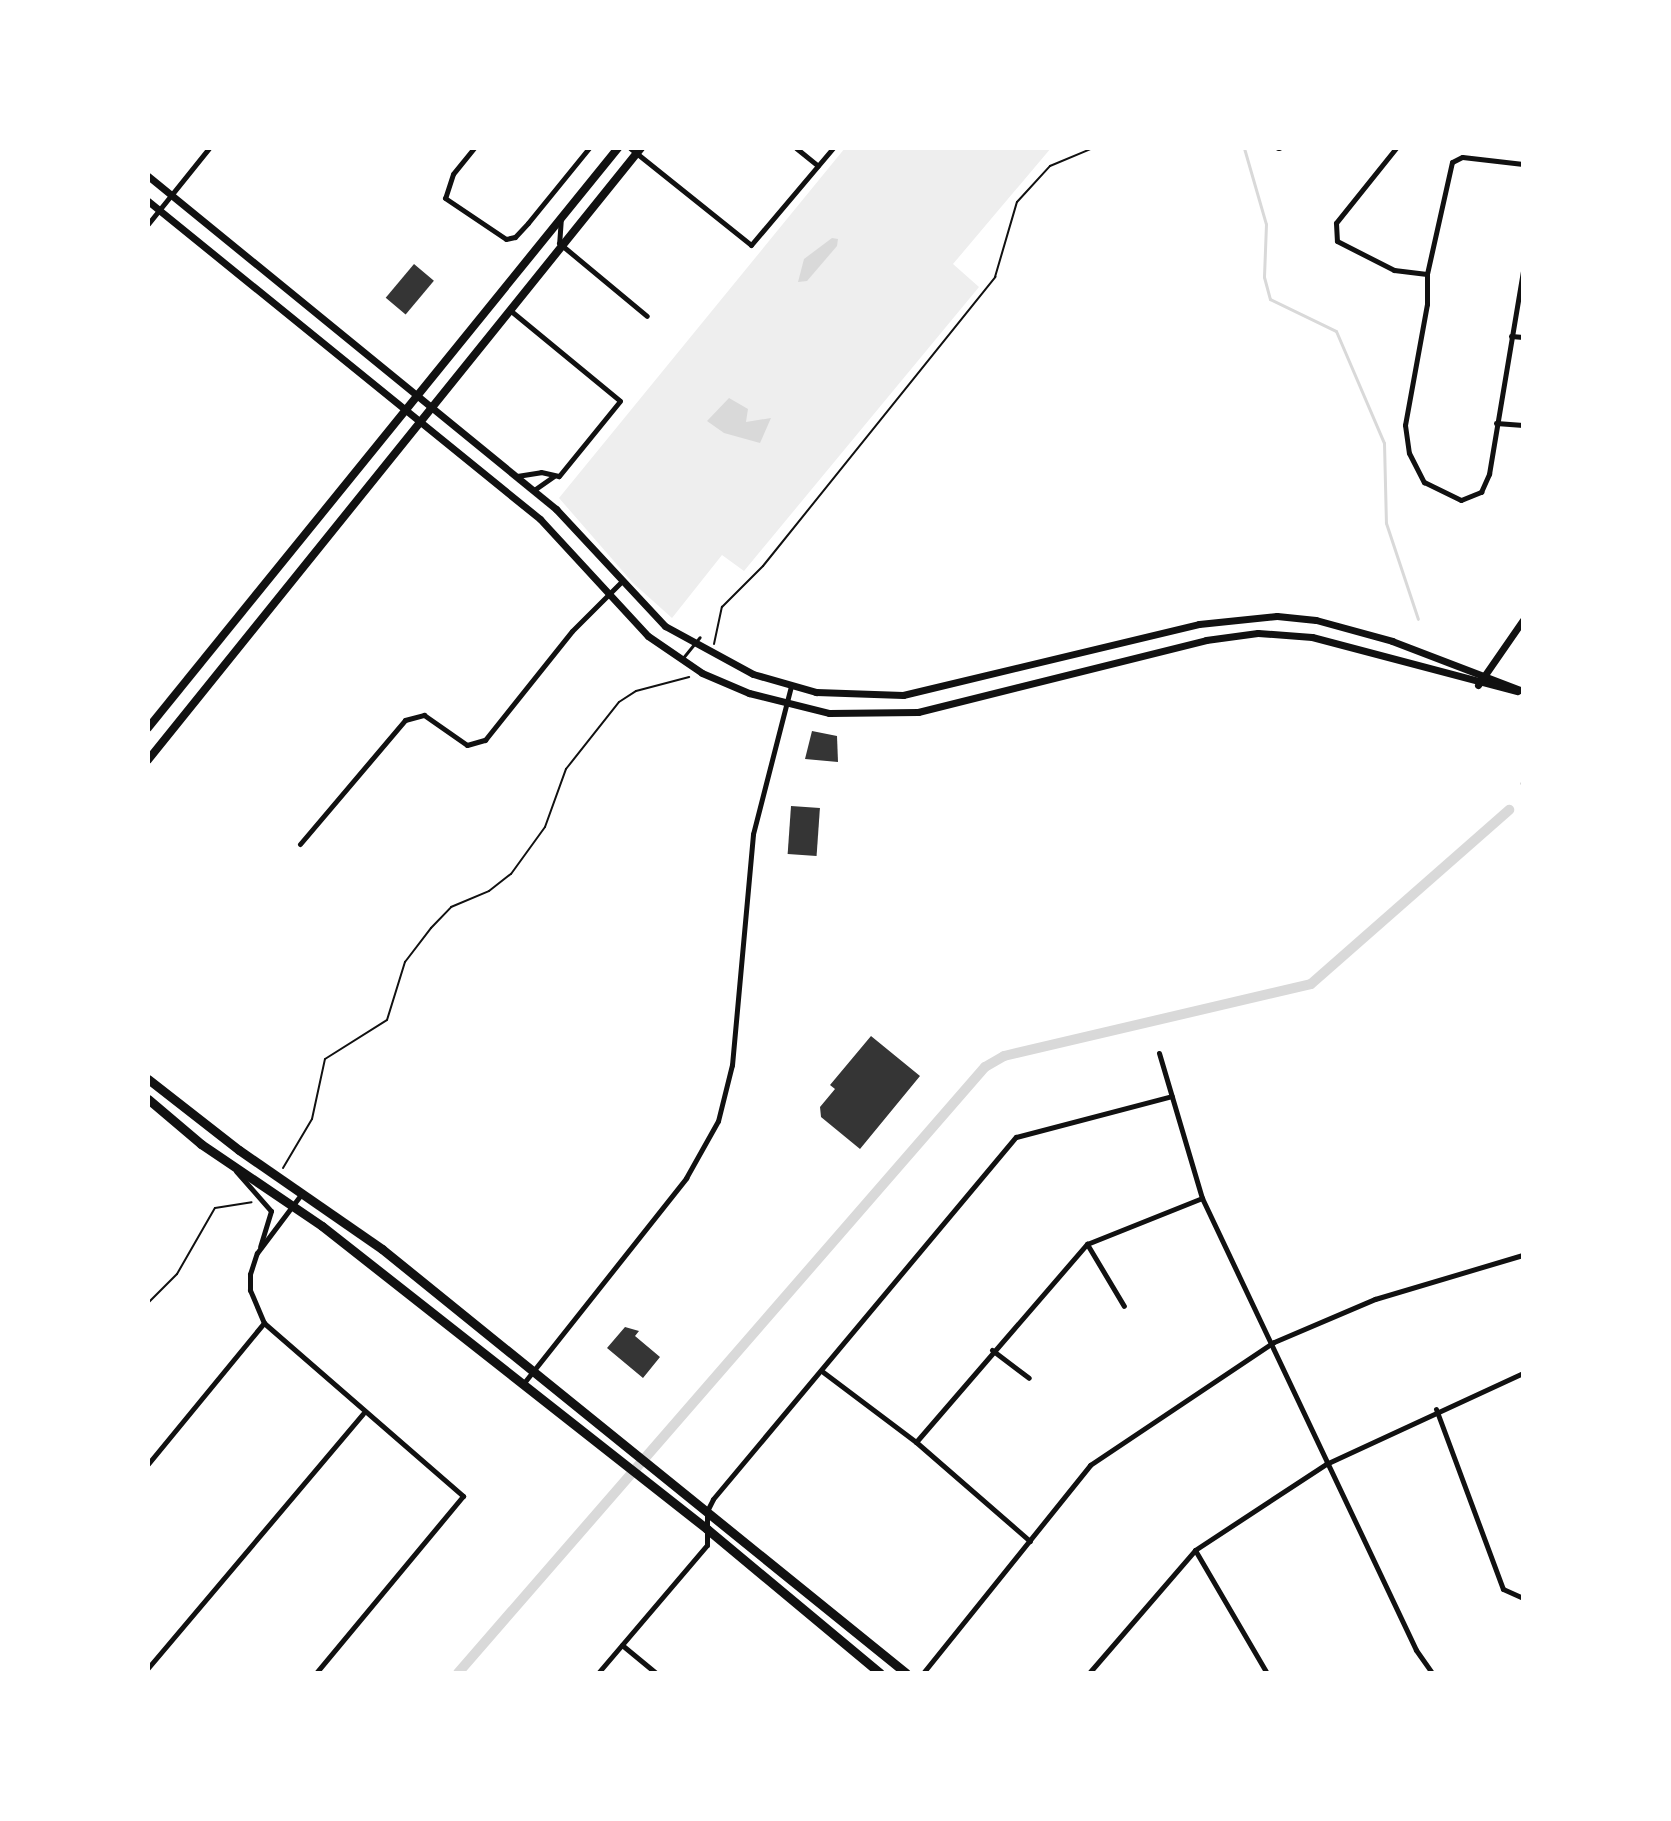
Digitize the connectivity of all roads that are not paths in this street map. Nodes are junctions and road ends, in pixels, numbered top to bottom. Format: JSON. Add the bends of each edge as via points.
{"nodes":[{"id":1,"x":209,"y":148,"type":"edge"},
{"id":2,"x":474,"y":148,"type":"edge"},
{"id":3,"x":589,"y":148,"type":"edge"},
{"id":4,"x":618,"y":148,"type":"edge"},
{"id":5,"x":796,"y":148,"type":"edge"},
{"id":6,"x":833,"y":148,"type":"edge"},
{"id":7,"x":1396,"y":148,"type":"edge"},
{"id":8,"x":636,"y":150,"type":"edge"},
{"id":9,"x":1523,"y":164,"type":"edge"},
{"id":10,"x":818,"y":166,"type":"junction"},
{"id":11,"x":148,"y":176,"type":"edge"},
{"id":12,"x":171,"y":195,"type":"junction"},
{"id":13,"x":148,"y":201,"type":"edge"},
{"id":14,"x":159,"y":210,"type":"junction"},
{"id":15,"x":561,"y":217,"type":"junction"},
{"id":16,"x":148,"y":224,"type":"edge"},
{"id":17,"x":562,"y":246,"type":"junction"},
{"id":18,"x":1523,"y":271,"type":"edge"},
{"id":19,"x":1427,"y":274,"type":"junction"},
{"id":20,"x":510,"y":310,"type":"junction"},
{"id":21,"x":647,"y":316,"type":"dead end"},
{"id":22,"x":1511,"y":336,"type":"junction"},
{"id":23,"x":1523,"y":337,"type":"edge"},
{"id":24,"x":418,"y":394,"type":"junction"},
{"id":25,"x":432,"y":406,"type":"junction"},
{"id":26,"x":404,"y":411,"type":"junction"},
{"id":27,"x":419,"y":423,"type":"junction"},
{"id":28,"x":1496,"y":423,"type":"junction"},
{"id":29,"x":1523,"y":425,"type":"edge"},
{"id":30,"x":516,"y":476,"type":"junction"},
{"id":31,"x":559,"y":476,"type":"junction"},
{"id":32,"x":533,"y":490,"type":"junction"},
{"id":33,"x":620,"y":583,"type":"junction"},
{"id":34,"x":606,"y":596,"type":"junction"},
{"id":35,"x":1523,"y":620,"type":"edge"},
{"id":36,"x":700,"y":637,"type":"dead end"},
{"id":37,"x":692,"y":644,"type":"junction"},
{"id":38,"x":681,"y":660,"type":"junction"},
{"id":39,"x":1486,"y":674,"type":"junction"},
{"id":40,"x":1478,"y":685,"type":"junction"},
{"id":41,"x":791,"y":686,"type":"junction"},
{"id":42,"x":943,"y":688,"type":"junction"},
{"id":43,"x":1523,"y":691,"type":"edge"},
{"id":44,"x":786,"y":704,"type":"junction"},
{"id":45,"x":947,"y":706,"type":"junction"},
{"id":46,"x":148,"y":728,"type":"edge"},
{"id":47,"x":148,"y":760,"type":"edge"},
{"id":48,"x":300,"y":844,"type":"dead end"},
{"id":49,"x":1159,"y":1053,"type":"dead end"},
{"id":50,"x":148,"y":1079,"type":"edge"},
{"id":51,"x":1172,"y":1096,"type":"junction"},
{"id":52,"x":148,"y":1099,"type":"edge"},
{"id":53,"x":230,"y":1164,"type":"junction"},
{"id":54,"x":303,"y":1191,"type":"junction"},
{"id":55,"x":1202,"y":1198,"type":"junction"},
{"id":56,"x":292,"y":1206,"type":"junction"},
{"id":57,"x":1087,"y":1244,"type":"junction"},
{"id":58,"x":257,"y":1253,"type":"junction"},
{"id":59,"x":1523,"y":1255,"type":"edge"},
{"id":60,"x":1124,"y":1306,"type":"dead end"},
{"id":61,"x":264,"y":1323,"type":"junction"},
{"id":62,"x":1274,"y":1342,"type":"junction"},
{"id":63,"x":992,"y":1350,"type":"junction"},
{"id":64,"x":534,"y":1370,"type":"junction"},
{"id":65,"x":823,"y":1372,"type":"junction"},
{"id":66,"x":1523,"y":1373,"type":"edge"},
{"id":67,"x":1029,"y":1378,"type":"dead end"},
{"id":68,"x":523,"y":1385,"type":"junction"},
{"id":69,"x":1436,"y":1409,"type":"junction"},
{"id":70,"x":363,"y":1414,"type":"junction"},
{"id":71,"x":916,"y":1442,"type":"junction"},
{"id":72,"x":148,"y":1464,"type":"edge"},
{"id":73,"x":1326,"y":1464,"type":"junction"},
{"id":74,"x":707,"y":1511,"type":"junction"},
{"id":75,"x":707,"y":1529,"type":"junction"},
{"id":76,"x":1030,"y":1541,"type":"junction"},
{"id":77,"x":1195,"y":1550,"type":"junction"},
{"id":78,"x":1523,"y":1598,"type":"edge"},
{"id":79,"x":622,"y":1645,"type":"junction"},
{"id":80,"x":148,"y":1668,"type":"edge"},
{"id":81,"x":316,"y":1673,"type":"edge"},
{"id":82,"x":598,"y":1673,"type":"edge"},
{"id":83,"x":656,"y":1673,"type":"edge"},
{"id":84,"x":880,"y":1673,"type":"edge"},
{"id":85,"x":906,"y":1673,"type":"edge"},
{"id":86,"x":923,"y":1673,"type":"edge"},
{"id":87,"x":1089,"y":1673,"type":"edge"},
{"id":88,"x":1267,"y":1673,"type":"edge"},
{"id":89,"x":1432,"y":1673,"type":"edge"}],
"edges":[{"from":1,"to":12,"type":"street"},
{"from":2,"to":3,"type":"street","via":[[453,174],[445,198],[506,239],[515,237]]},
{"from":4,"to":15,"type":"main road"},
{"from":5,"to":10,"type":"street"},
{"from":6,"to":10,"type":"street"},
{"from":7,"to":19,"type":"street","via":[[1336,223],[1337,241],[1394,270]]},
{"from":8,"to":10,"type":"street","via":[[751,245]]},
{"from":8,"to":17,"type":"main road"},
{"from":9,"to":19,"type":"street","via":[[1462,157],[1452,162]]},
{"from":11,"to":12,"type":"street"},
{"from":12,"to":14,"type":"street"},
{"from":12,"to":24,"type":"street"},
{"from":13,"to":14,"type":"street"},
{"from":14,"to":16,"type":"street"},
{"from":14,"to":26,"type":"street"},
{"from":15,"to":17,"type":"street","via":[[557,239]]},
{"from":15,"to":24,"type":"main road"},
{"from":17,"to":20,"type":"main road"},
{"from":17,"to":21,"type":"street"},
{"from":18,"to":22,"type":"street"},
{"from":19,"to":28,"type":"street","via":[[1427,304],[1405,425],[1409,453],[1424,482],[1461,500],[1481,492]]},
{"from":20,"to":25,"type":"main road"},
{"from":20,"to":31,"type":"street","via":[[620,401]]},
{"from":22,"to":23,"type":"street"},
{"from":22,"to":28,"type":"street"},
{"from":24,"to":25,"type":"street"},
{"from":24,"to":26,"type":"main road"},
{"from":25,"to":27,"type":"main road"},
{"from":25,"to":30,"type":"street"},
{"from":26,"to":27,"type":"street"},
{"from":26,"to":46,"type":"main road"},
{"from":27,"to":34,"type":"street","via":[[550,528]]},
{"from":27,"to":47,"type":"main road"},
{"from":28,"to":29,"type":"street"},
{"from":30,"to":31,"type":"street"},
{"from":30,"to":32,"type":"street"},
{"from":31,"to":32,"type":"street","via":[[546,477]]},
{"from":32,"to":33,"type":"street","via":[[574,526]]},
{"from":33,"to":34,"type":"street"},
{"from":33,"to":37,"type":"street"},
{"from":34,"to":38,"type":"street"},
{"from":34,"to":48,"type":"street","via":[[485,740],[467,745],[424,715],[405,720]]},
{"from":35,"to":39,"type":"street"},
{"from":36,"to":37,"type":"lane"},
{"from":37,"to":38,"type":"lane"},
{"from":37,"to":41,"type":"street"},
{"from":38,"to":44,"type":"street"},
{"from":39,"to":40,"type":"street"},
{"from":39,"to":42,"type":"street","via":[[1316,620],[1253,616],[1145,636]]},
{"from":39,"to":43,"type":"street"},
{"from":40,"to":43,"type":"street"},
{"from":40,"to":45,"type":"street","via":[[1312,637],[1258,633],[1206,640]]},
{"from":41,"to":42,"type":"street","via":[[869,696]]},
{"from":41,"to":44,"type":"street"},
{"from":42,"to":45,"type":"street"},
{"from":44,"to":45,"type":"street","via":[[864,715]]},
{"from":44,"to":64,"type":"street","via":[[753,834],[732,1065],[718,1121],[686,1178]]},
{"from":49,"to":51,"type":"street"},
{"from":50,"to":54,"type":"highway"},
{"from":51,"to":55,"type":"street"},
{"from":51,"to":65,"type":"street","via":[[1016,1137]]},
{"from":52,"to":53,"type":"highway"},
{"from":53,"to":56,"type":"highway"},
{"from":53,"to":58,"type":"street","via":[[271,1218]]},
{"from":54,"to":56,"type":"street"},
{"from":54,"to":64,"type":"highway"},
{"from":55,"to":57,"type":"street"},
{"from":55,"to":62,"type":"street"},
{"from":56,"to":58,"type":"street"},
{"from":56,"to":68,"type":"highway"},
{"from":57,"to":60,"type":"street"},
{"from":57,"to":63,"type":"street"},
{"from":58,"to":61,"type":"street","via":[[250,1290]]},
{"from":59,"to":62,"type":"street","via":[[1375,1299]]},
{"from":61,"to":70,"type":"street"},
{"from":61,"to":72,"type":"street"},
{"from":62,"to":73,"type":"street"},
{"from":62,"to":76,"type":"street","via":[[1090,1465]]},
{"from":63,"to":67,"type":"street"},
{"from":63,"to":71,"type":"street"},
{"from":64,"to":68,"type":"street"},
{"from":64,"to":74,"type":"highway"},
{"from":65,"to":71,"type":"street"},
{"from":65,"to":74,"type":"street"},
{"from":66,"to":69,"type":"street"},
{"from":68,"to":75,"type":"highway"},
{"from":69,"to":73,"type":"street"},
{"from":69,"to":78,"type":"street","via":[[1503,1589]]},
{"from":70,"to":80,"type":"street"},
{"from":70,"to":81,"type":"street","via":[[463,1496]]},
{"from":71,"to":76,"type":"street"},
{"from":73,"to":77,"type":"street"},
{"from":73,"to":89,"type":"street"},
{"from":74,"to":75,"type":"street"},
{"from":74,"to":85,"type":"highway"},
{"from":75,"to":79,"type":"street","via":[[707,1545]]},
{"from":75,"to":84,"type":"highway"},
{"from":76,"to":86,"type":"street"},
{"from":77,"to":87,"type":"street"},
{"from":77,"to":88,"type":"street"},
{"from":79,"to":82,"type":"street"},
{"from":79,"to":83,"type":"street"}]}
